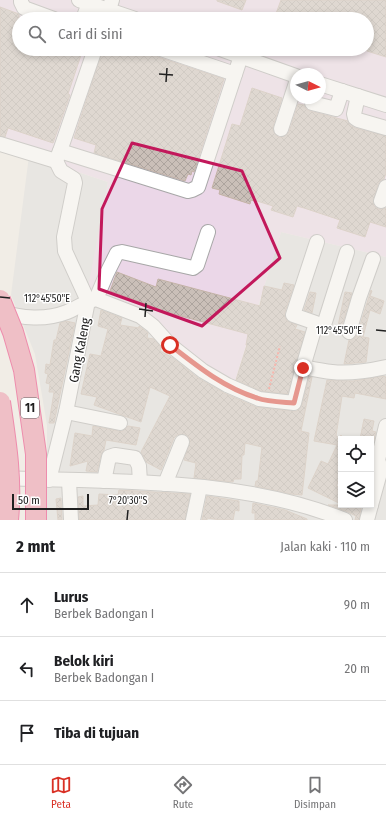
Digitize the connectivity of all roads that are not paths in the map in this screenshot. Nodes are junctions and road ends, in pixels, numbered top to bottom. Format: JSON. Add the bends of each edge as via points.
{"nodes":[{"id":1,"x":21,"y":0,"type":"edge"},
{"id":2,"x":84,"y":2,"type":"edge"},
{"id":3,"x":109,"y":9,"type":"edge"},
{"id":4,"x":35,"y":12,"type":"edge"},
{"id":5,"x":83,"y":12,"type":"edge"},
{"id":6,"x":93,"y":56,"type":"edge"},
{"id":7,"x":182,"y":56,"type":"edge"},
{"id":8,"x":241,"y":56,"type":"joint"},
{"id":9,"x":235,"y":74,"type":"junction"},
{"id":10,"x":290,"y":74,"type":"edge"},
{"id":11,"x":326,"y":86,"type":"edge"},
{"id":12,"x":342,"y":91,"type":"junction"},
{"id":13,"x":358,"y":96,"type":"junction"},
{"id":14,"x":290,"y":102,"type":"edge"},
{"id":15,"x":316,"y":104,"type":"edge"},
{"id":16,"x":386,"y":105,"type":"edge"},
{"id":17,"x":386,"y":128,"type":"edge"},
{"id":18,"x":281,"y":129,"type":"dead end"},
{"id":19,"x":0,"y":144,"type":"edge"},
{"id":20,"x":58,"y":156,"type":"junction"},
{"id":21,"x":386,"y":187,"type":"edge"},
{"id":22,"x":381,"y":201,"type":"dead end"},
{"id":23,"x":208,"y":232,"type":"dead end"},
{"id":24,"x":317,"y":242,"type":"dead end"},
{"id":25,"x":347,"y":252,"type":"dead end"},
{"id":26,"x":373,"y":259,"type":"dead end"},
{"id":27,"x":0,"y":300,"type":"edge"},
{"id":28,"x":92,"y":300,"type":"junction"},
{"id":29,"x":0,"y":312,"type":"edge"},
{"id":30,"x":320,"y":324,"type":"junction"},
{"id":31,"x":386,"y":367,"type":"edge"},
{"id":32,"x":303,"y":368,"type":"junction"},
{"id":33,"x":0,"y":402,"type":"edge"},
{"id":34,"x":66,"y":412,"type":"junction"},
{"id":35,"x":120,"y":423,"type":"dead end"},
{"id":36,"x":386,"y":426,"type":"edge"},
{"id":37,"x":182,"y":442,"type":"dead end"},
{"id":38,"x":0,"y":478,"type":"edge"},
{"id":39,"x":47,"y":480,"type":"junction"},
{"id":40,"x":69,"y":481,"type":"junction"},
{"id":41,"x":104,"y":481,"type":"junction"},
{"id":42,"x":140,"y":482,"type":"junction"},
{"id":43,"x":165,"y":484,"type":"junction"},
{"id":44,"x":200,"y":487,"type":"junction"},
{"id":45,"x":374,"y":494,"type":"edge"},
{"id":46,"x":370,"y":508,"type":"edge"},
{"id":47,"x":8,"y":520,"type":"edge"},
{"id":48,"x":36,"y":520,"type":"edge"},
{"id":49,"x":44,"y":520,"type":"edge"},
{"id":50,"x":71,"y":520,"type":"edge"},
{"id":51,"x":193,"y":520,"type":"edge"},
{"id":52,"x":345,"y":520,"type":"edge"},
{"id":53,"x":367,"y":520,"type":"edge"}],
"edges":[{"from":1,"to":4,"type":"street","via":[[24,8]]},
{"from":2,"to":3,"type":"street"},
{"from":2,"to":5,"type":"street"},
{"from":6,"to":20,"type":"street"},
{"from":7,"to":9,"type":"street"},
{"from":8,"to":9,"type":"street"},
{"from":8,"to":10,"type":"street"},
{"from":9,"to":20,"type":"street","via":[[198,187],[192,190]]},
{"from":11,"to":12,"type":"street"},
{"from":12,"to":13,"type":"street"},
{"from":12,"to":15,"type":"street","via":[[336,109]]},
{"from":13,"to":16,"type":"street"},
{"from":13,"to":17,"type":"street","via":[[355,118]]},
{"from":14,"to":18,"type":"street"},
{"from":19,"to":20,"type":"street"},
{"from":20,"to":28,"type":"street","name":"Gang Kaleng","via":[[61,170],[74,179],[75,183],[64,237],[65,251]]},
{"from":21,"to":22,"type":"street"},
{"from":23,"to":28,"type":"street","via":[[197,265],[193,268],[118,253]]},
{"from":24,"to":30,"type":"street","via":[[293,315]]},
{"from":25,"to":30,"type":"street"},
{"from":26,"to":30,"type":"street","via":[[359,298],[351,332]]},
{"from":27,"to":48,"type":"highway","number":"11","bridge":true,"via":[[24,370],[36,454]]},
{"from":28,"to":29,"type":"street","via":[[66,312],[47,317],[11,316]]},
{"from":28,"to":32,"type":"street","via":[[140,316],[170,345],[203,371],[258,399],[294,403]]},
{"from":28,"to":34,"type":"street","name":"Gang Kaleng"},
{"from":30,"to":32,"type":"street"},
{"from":31,"to":32,"type":"street","via":[[352,373]]},
{"from":33,"to":47,"type":"highway","number":"11","bridge":true,"via":[[9,465]]},
{"from":34,"to":35,"type":"street"},
{"from":34,"to":39,"type":"street","name":"Gang Kaleng"},
{"from":36,"to":45,"type":"street","via":[[378,460],[381,469]]},
{"from":37,"to":43,"type":"street"},
{"from":38,"to":39,"type":"street"},
{"from":39,"to":40,"type":"street"},
{"from":39,"to":49,"type":"street","name":"Gang Kaleng"},
{"from":40,"to":41,"type":"street"},
{"from":40,"to":50,"type":"street"},
{"from":41,"to":42,"type":"street"},
{"from":41,"to":42,"type":"street","via":[[109,457],[115,455],[135,458],[139,466]]},
{"from":42,"to":43,"type":"street"},
{"from":43,"to":44,"type":"street"},
{"from":44,"to":51,"type":"street"},
{"from":44,"to":52,"type":"street","via":[[305,505]]},
{"from":46,"to":53,"type":"street"}]}
